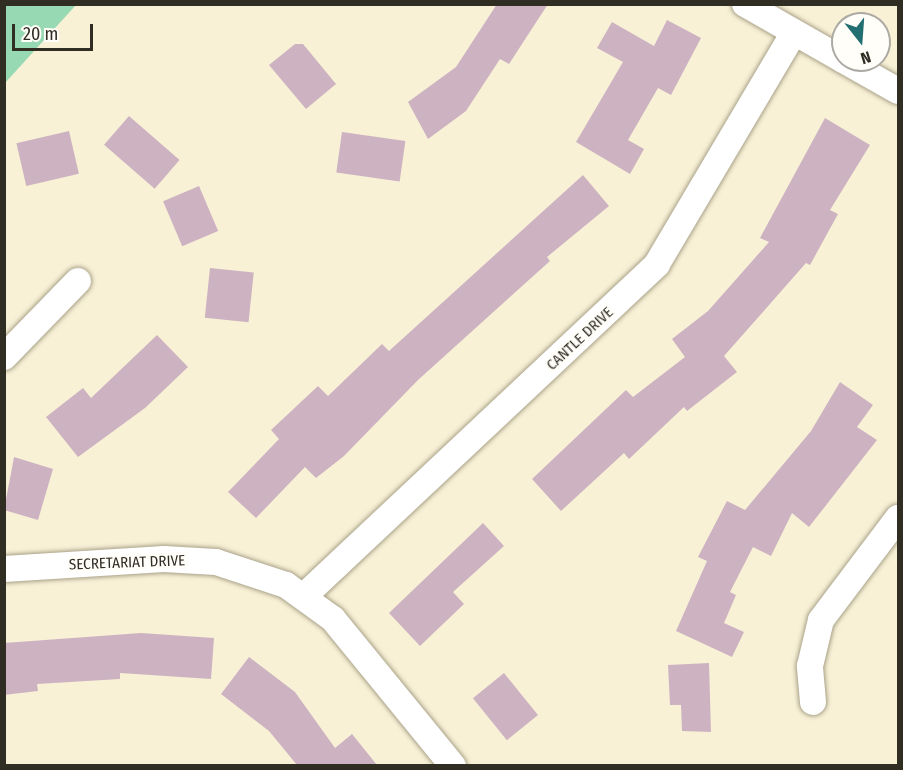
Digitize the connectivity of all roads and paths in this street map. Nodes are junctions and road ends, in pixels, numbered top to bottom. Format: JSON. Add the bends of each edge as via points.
{"nodes":[{"id":1,"x":745,"y":4,"type":"edge"},
{"id":2,"x":794,"y":32,"type":"junction"},
{"id":3,"x":831,"y":53,"type":"edge"},
{"id":4,"x":864,"y":72,"type":"edge"},
{"id":5,"x":898,"y":91,"type":"edge"},
{"id":6,"x":78,"y":281,"type":"dead end"},
{"id":7,"x":4,"y":357,"type":"edge"},
{"id":8,"x":898,"y":518,"type":"edge"},
{"id":9,"x":4,"y":569,"type":"edge"},
{"id":10,"x":305,"y":595,"type":"junction"},
{"id":11,"x":813,"y":702,"type":"dead end"},
{"id":12,"x":453,"y":765,"type":"edge"}],
"edges":[{"from":1,"to":2,"type":"street"},
{"from":2,"to":3,"type":"street"},
{"from":2,"to":10,"type":"street","name":"CANTLE DRIVE","via":[[657,264]]},
{"from":4,"to":5,"type":"street"},
{"from":6,"to":7,"type":"street"},
{"from":8,"to":11,"type":"street","via":[[831,599],[821,620],[810,666]]},
{"from":9,"to":10,"type":"street","name":"SECRETARIAT DRIVE","via":[[164,559],[216,562]]},
{"from":10,"to":12,"type":"street","name":"SECRETARIAT DRIVE","via":[[360,648]]}]}
